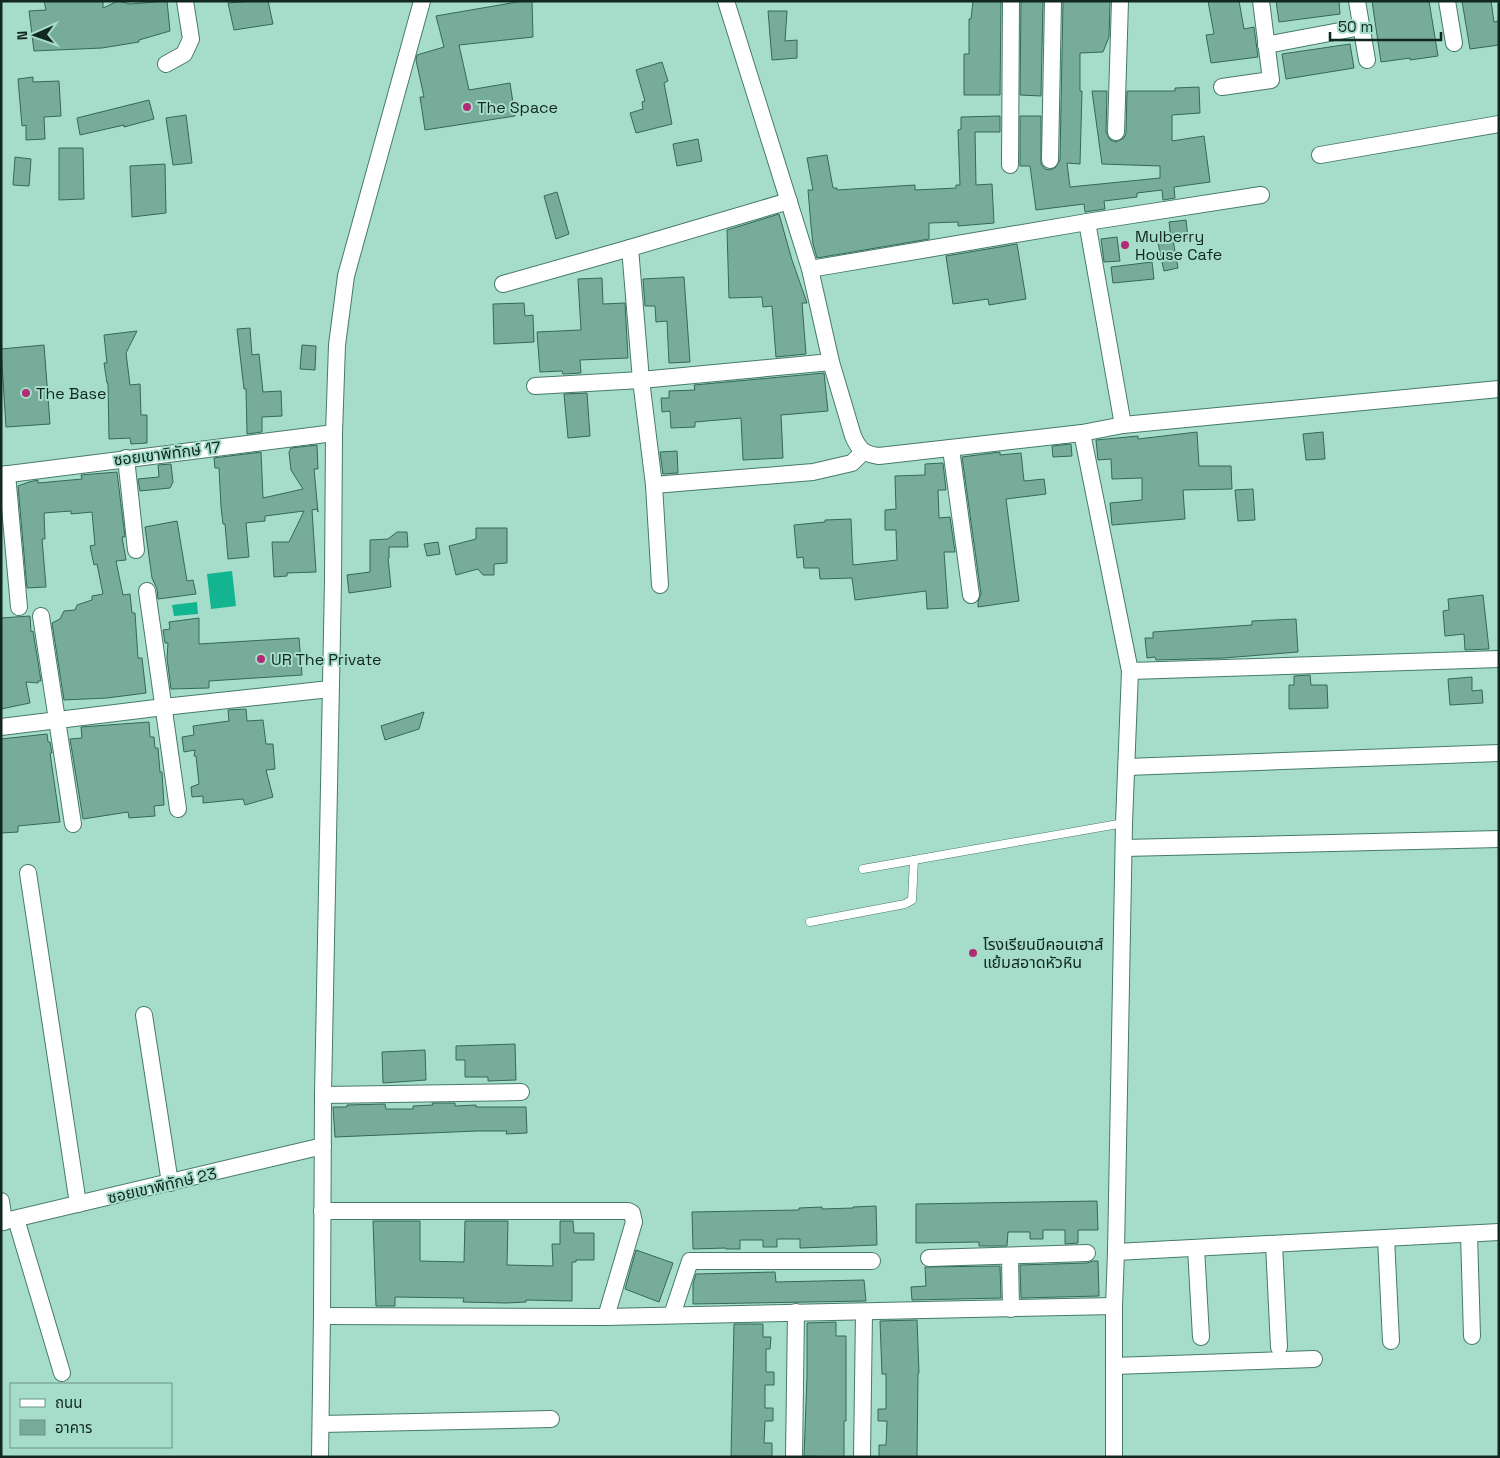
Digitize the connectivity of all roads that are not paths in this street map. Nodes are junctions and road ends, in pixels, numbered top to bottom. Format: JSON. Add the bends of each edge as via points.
{"nodes":[{"id":1,"x":185,"y":1,"type":"edge"},
{"id":2,"x":726,"y":1,"type":"edge"},
{"id":3,"x":1011,"y":1,"type":"edge"},
{"id":4,"x":1052,"y":1,"type":"edge"},
{"id":5,"x":1120,"y":1,"type":"edge"},
{"id":6,"x":1261,"y":1,"type":"edge"},
{"id":7,"x":1357,"y":1,"type":"edge"},
{"id":8,"x":1447,"y":1,"type":"edge"},
{"id":9,"x":425,"y":2,"type":"edge"},
{"id":10,"x":1361,"y":27,"type":"junction"},
{"id":11,"x":1454,"y":43,"type":"dead end"},
{"id":12,"x":1266,"y":45,"type":"junction"},
{"id":13,"x":1367,"y":60,"type":"dead end"},
{"id":14,"x":166,"y":64,"type":"dead end"},
{"id":15,"x":1222,"y":87,"type":"dead end"},
{"id":16,"x":1499,"y":124,"type":"edge"},
{"id":17,"x":1116,"y":132,"type":"dead end"},
{"id":18,"x":1320,"y":155,"type":"dead end"},
{"id":19,"x":1050,"y":160,"type":"dead end"},
{"id":20,"x":1010,"y":165,"type":"dead end"},
{"id":21,"x":1261,"y":195,"type":"dead end"},
{"id":22,"x":789,"y":202,"type":"junction"},
{"id":23,"x":1087,"y":222,"type":"junction"},
{"id":24,"x":630,"y":248,"type":"junction"},
{"id":25,"x":810,"y":269,"type":"junction"},
{"id":26,"x":503,"y":284,"type":"dead end"},
{"id":27,"x":830,"y":362,"type":"junction"},
{"id":28,"x":641,"y":380,"type":"junction"},
{"id":29,"x":534,"y":386,"type":"dead end"},
{"id":30,"x":1499,"y":389,"type":"edge"},
{"id":31,"x":1123,"y":425,"type":"junction"},
{"id":32,"x":334,"y":433,"type":"junction"},
{"id":33,"x":1082,"y":433,"type":"junction"},
{"id":34,"x":951,"y":448,"type":"junction"},
{"id":35,"x":863,"y":452,"type":"junction"},
{"id":36,"x":126,"y":458,"type":"junction"},
{"id":37,"x":4,"y":475,"type":"edge"},
{"id":38,"x":654,"y":486,"type":"junction"},
{"id":39,"x":136,"y":550,"type":"dead end"},
{"id":40,"x":660,"y":585,"type":"dead end"},
{"id":41,"x":147,"y":591,"type":"dead end"},
{"id":42,"x":970,"y":595,"type":"dead end"},
{"id":43,"x":18,"y":608,"type":"dead end"},
{"id":44,"x":42,"y":616,"type":"dead end"},
{"id":45,"x":1499,"y":659,"type":"edge"},
{"id":46,"x":1130,"y":671,"type":"junction"},
{"id":47,"x":330,"y":689,"type":"junction"},
{"id":48,"x":164,"y":707,"type":"junction"},
{"id":49,"x":57,"y":720,"type":"junction"},
{"id":50,"x":1,"y":727,"type":"edge"},
{"id":51,"x":1499,"y":754,"type":"edge"},
{"id":52,"x":1127,"y":767,"type":"junction"},
{"id":53,"x":178,"y":809,"type":"dead end"},
{"id":54,"x":1124,"y":823,"type":"junction"},
{"id":55,"x":73,"y":824,"type":"dead end"},
{"id":56,"x":1499,"y":839,"type":"edge"},
{"id":57,"x":1124,"y":848,"type":"junction"},
{"id":58,"x":914,"y":860,"type":"junction"},
{"id":59,"x":863,"y":869,"type":"dead end"},
{"id":60,"x":28,"y":873,"type":"dead end"},
{"id":61,"x":810,"y":922,"type":"dead end"},
{"id":62,"x":144,"y":1015,"type":"dead end"},
{"id":63,"x":521,"y":1092,"type":"dead end"},
{"id":64,"x":323,"y":1095,"type":"junction"},
{"id":65,"x":323,"y":1146,"type":"junction"},
{"id":66,"x":170,"y":1183,"type":"junction"},
{"id":67,"x":1,"y":1201,"type":"edge"},
{"id":68,"x":78,"y":1204,"type":"junction"},
{"id":69,"x":322,"y":1211,"type":"junction"},
{"id":70,"x":7,"y":1221,"type":"edge"},
{"id":71,"x":1499,"y":1232,"type":"edge"},
{"id":72,"x":1469,"y":1234,"type":"junction"},
{"id":73,"x":1386,"y":1238,"type":"junction"},
{"id":74,"x":1274,"y":1244,"type":"junction"},
{"id":75,"x":1196,"y":1248,"type":"junction"},
{"id":76,"x":1116,"y":1252,"type":"junction"},
{"id":77,"x":1087,"y":1253,"type":"dead end"},
{"id":78,"x":1010,"y":1256,"type":"junction"},
{"id":79,"x":929,"y":1258,"type":"dead end"},
{"id":80,"x":872,"y":1260,"type":"dead end"},
{"id":81,"x":1114,"y":1306,"type":"junction"},
{"id":82,"x":1011,"y":1309,"type":"junction"},
{"id":83,"x":796,"y":1312,"type":"junction"},
{"id":84,"x":864,"y":1312,"type":"junction"},
{"id":85,"x":672,"y":1315,"type":"junction"},
{"id":86,"x":322,"y":1316,"type":"junction"},
{"id":87,"x":606,"y":1318,"type":"junction"},
{"id":88,"x":1201,"y":1336,"type":"dead end"},
{"id":89,"x":1472,"y":1336,"type":"dead end"},
{"id":90,"x":1391,"y":1341,"type":"dead end"},
{"id":91,"x":1279,"y":1347,"type":"dead end"},
{"id":92,"x":1314,"y":1359,"type":"dead end"},
{"id":93,"x":1114,"y":1366,"type":"junction"},
{"id":94,"x":62,"y":1373,"type":"dead end"},
{"id":95,"x":551,"y":1419,"type":"dead end"},
{"id":96,"x":321,"y":1424,"type":"junction"},
{"id":97,"x":320,"y":1457,"type":"edge"},
{"id":98,"x":794,"y":1457,"type":"edge"},
{"id":99,"x":862,"y":1457,"type":"edge"},
{"id":100,"x":1114,"y":1457,"type":"edge"}],
"edges":[{"from":1,"to":14,"type":"street","via":[[191,39],[184,54]]},
{"from":2,"to":22,"type":"street"},
{"from":3,"to":20,"type":"street"},
{"from":4,"to":19,"type":"street"},
{"from":5,"to":17,"type":"street"},
{"from":6,"to":12,"type":"street"},
{"from":7,"to":10,"type":"street"},
{"from":8,"to":11,"type":"street"},
{"from":9,"to":32,"type":"street","via":[[370,183],[346,276],[337,345]]},
{"from":10,"to":12,"type":"street"},
{"from":10,"to":13,"type":"street"},
{"from":12,"to":15,"type":"street","via":[[1271,80]]},
{"from":16,"to":18,"type":"street"},
{"from":21,"to":23,"type":"street"},
{"from":22,"to":24,"type":"street"},
{"from":22,"to":25,"type":"street"},
{"from":23,"to":25,"type":"street"},
{"from":23,"to":31,"type":"street"},
{"from":24,"to":26,"type":"street"},
{"from":24,"to":28,"type":"street"},
{"from":25,"to":27,"type":"street"},
{"from":27,"to":28,"type":"street"},
{"from":27,"to":35,"type":"street","via":[[853,436]]},
{"from":28,"to":29,"type":"street"},
{"from":28,"to":38,"type":"street"},
{"from":30,"to":31,"type":"street"},
{"from":31,"to":33,"type":"street"},
{"from":32,"to":36,"type":"street","name":"ซอยเขาพิทักษ์ 17"},
{"from":32,"to":47,"type":"street"},
{"from":33,"to":34,"type":"street"},
{"from":33,"to":46,"type":"street"},
{"from":34,"to":35,"type":"street","via":[[879,456]]},
{"from":34,"to":42,"type":"street"},
{"from":35,"to":38,"type":"street","via":[[852,463],[813,472]]},
{"from":36,"to":37,"type":"street","name":"ซอยเขาพิทักษ์ 17"},
{"from":36,"to":39,"type":"street"},
{"from":37,"to":43,"type":"street"},
{"from":38,"to":40,"type":"street"},
{"from":41,"to":48,"type":"street"},
{"from":44,"to":49,"type":"street"},
{"from":45,"to":46,"type":"street"},
{"from":46,"to":52,"type":"street"},
{"from":47,"to":48,"type":"street"},
{"from":47,"to":64,"type":"street"},
{"from":48,"to":49,"type":"street"},
{"from":48,"to":53,"type":"street"},
{"from":49,"to":50,"type":"street"},
{"from":49,"to":55,"type":"street"},
{"from":51,"to":52,"type":"street"},
{"from":52,"to":54,"type":"street"},
{"from":54,"to":57,"type":"street"},
{"from":54,"to":58,"type":"lane"},
{"from":56,"to":57,"type":"street"},
{"from":57,"to":76,"type":"street"},
{"from":58,"to":59,"type":"lane"},
{"from":58,"to":61,"type":"lane","via":[[912,900]]},
{"from":60,"to":68,"type":"street"},
{"from":62,"to":66,"type":"street"},
{"from":63,"to":64,"type":"street"},
{"from":64,"to":65,"type":"street"},
{"from":65,"to":66,"type":"street","name":"ซอยเขาพิทักษ์ 23"},
{"from":65,"to":69,"type":"street"},
{"from":66,"to":68,"type":"street","name":"ซอยเขาพิทักษ์ 23"},
{"from":67,"to":70,"type":"street"},
{"from":68,"to":70,"type":"street","name":"ซอยเขาพิทักษ์ 23"},
{"from":69,"to":86,"type":"street"},
{"from":69,"to":87,"type":"street","via":[[628,1211],[632,1213],[634,1222]]},
{"from":70,"to":94,"type":"street"},
{"from":71,"to":72,"type":"street"},
{"from":72,"to":73,"type":"street"},
{"from":72,"to":89,"type":"street"},
{"from":73,"to":74,"type":"street"},
{"from":73,"to":90,"type":"street"},
{"from":74,"to":75,"type":"street"},
{"from":74,"to":91,"type":"street"},
{"from":75,"to":76,"type":"street"},
{"from":75,"to":88,"type":"street"},
{"from":76,"to":81,"type":"street"},
{"from":77,"to":78,"type":"street"},
{"from":78,"to":79,"type":"street"},
{"from":78,"to":82,"type":"street"},
{"from":80,"to":85,"type":"street","via":[[690,1261]]},
{"from":81,"to":82,"type":"street"},
{"from":81,"to":93,"type":"street"},
{"from":82,"to":84,"type":"street"},
{"from":83,"to":84,"type":"street"},
{"from":83,"to":85,"type":"street"},
{"from":83,"to":98,"type":"street"},
{"from":84,"to":99,"type":"street"},
{"from":85,"to":87,"type":"street"},
{"from":86,"to":87,"type":"street"},
{"from":86,"to":96,"type":"street"},
{"from":92,"to":93,"type":"street"},
{"from":93,"to":100,"type":"street"},
{"from":95,"to":96,"type":"street"},
{"from":96,"to":97,"type":"street"}]}
